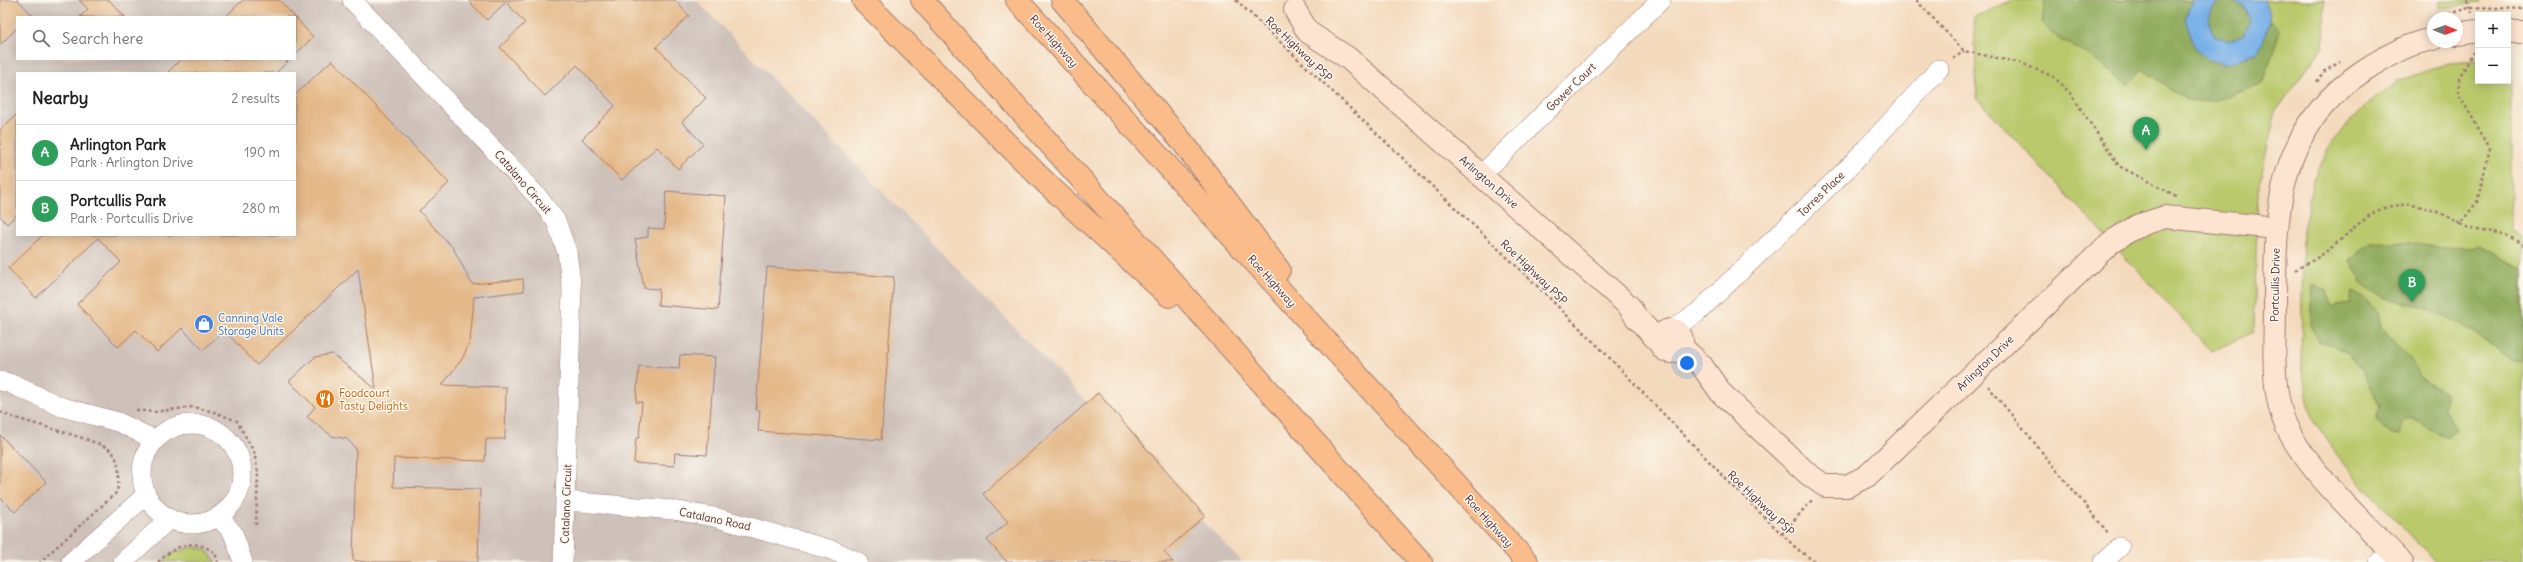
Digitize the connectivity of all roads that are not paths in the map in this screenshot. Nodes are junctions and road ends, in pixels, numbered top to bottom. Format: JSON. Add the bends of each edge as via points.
{"nodes":[{"id":1,"x":352,"y":0,"type":"edge"},
{"id":2,"x":863,"y":0,"type":"edge"},
{"id":3,"x":922,"y":0,"type":"edge"},
{"id":4,"x":1017,"y":0,"type":"edge"},
{"id":5,"x":1062,"y":0,"type":"edge"},
{"id":6,"x":1660,"y":0,"type":"edge"},
{"id":7,"x":1294,"y":3,"type":"edge"},
{"id":8,"x":2511,"y":32,"type":"edge"},
{"id":9,"x":2523,"y":32,"type":"edge"},
{"id":10,"x":2463,"y":36,"type":"edge"},
{"id":11,"x":2475,"y":39,"type":"edge"},
{"id":12,"x":2427,"y":40,"type":"edge"},
{"id":13,"x":1939,"y":69,"type":"dead end"},
{"id":14,"x":1481,"y":175,"type":"junction"},
{"id":15,"x":2277,"y":228,"type":"junction"},
{"id":16,"x":1671,"y":340,"type":"junction"},
{"id":17,"x":1358,"y":375,"type":"junction"},
{"id":18,"x":3,"y":377,"type":"edge"},
{"id":19,"x":1258,"y":378,"type":"junction"},
{"id":20,"x":155,"y":440,"type":"junction"},
{"id":21,"x":146,"y":495,"type":"junction"},
{"id":22,"x":566,"y":501,"type":"junction"},
{"id":23,"x":219,"y":517,"type":"junction"},
{"id":24,"x":169,"y":519,"type":"junction"},
{"id":25,"x":2120,"y":547,"type":"road end"},
{"id":26,"x":2390,"y":558,"type":"edge"},
{"id":27,"x":71,"y":562,"type":"edge"},
{"id":28,"x":123,"y":562,"type":"edge"},
{"id":29,"x":243,"y":562,"type":"edge"},
{"id":30,"x":563,"y":562,"type":"edge"},
{"id":31,"x":858,"y":562,"type":"edge"},
{"id":32,"x":1421,"y":562,"type":"edge"},
{"id":33,"x":1527,"y":562,"type":"edge"},
{"id":34,"x":2103,"y":562,"type":"edge"}],
"edges":[{"from":1,"to":22,"type":"street","name":"Catalano Circuit","via":[[538,196],[556,222],[566,252],[572,290]]},
{"from":2,"to":19,"type":"highway","via":[[1048,186]]},
{"from":3,"to":19,"type":"highway"},
{"from":4,"to":17,"type":"highway","name":"Roe Highway"},
{"from":5,"to":17,"type":"highway","via":[[1185,144]]},
{"from":6,"to":14,"type":"street","name":"Gower Court"},
{"from":7,"to":14,"type":"street","name":"Arlington Drive","via":[[1348,58]]},
{"from":8,"to":9,"type":"street"},
{"from":10,"to":11,"type":"street"},
{"from":12,"to":15,"type":"street","name":"Portcullis Drive","via":[[2381,59],[2349,81],[2331,97],[2313,119],[2291,158],[2279,202]]},
{"from":13,"to":16,"type":"street","name":"Torres Place","via":[[1850,166],[1697,313],[1690,326]]},
{"from":14,"to":16,"type":"street","name":"Arlington Drive","via":[[1629,306],[1636,317]]},
{"from":15,"to":16,"type":"street","name":"Arlington Drive","via":[[2165,217],[2138,226],[2111,242],[1867,476],[1847,486],[1825,486],[1808,474],[1721,393],[1701,381]]},
{"from":15,"to":26,"type":"street","name":"Portcullis Drive","via":[[2274,378],[2284,419],[2306,459]]},
{"from":17,"to":33,"type":"highway","name":"Roe Highway"},
{"from":18,"to":20,"type":"street","via":[[62,407],[118,422]]},
{"from":19,"to":32,"type":"highway"},
{"from":20,"to":21,"type":"street","via":[[142,466],[142,481]]},
{"from":20,"to":23,"type":"street","via":[[168,430],[184,424],[202,424],[218,431],[231,442],[239,457],[241,485],[232,506]]},
{"from":21,"to":24,"type":"street","via":[[159,513]]},
{"from":21,"to":27,"type":"street"},
{"from":22,"to":30,"type":"street","name":"Catalano Circuit"},
{"from":22,"to":31,"type":"street","name":"Catalano Road","via":[[673,510],[714,517],[832,550]]},
{"from":23,"to":24,"type":"street","via":[[194,525]]},
{"from":23,"to":29,"type":"street","via":[[233,533]]},
{"from":24,"to":28,"type":"street"},
{"from":25,"to":34,"type":"street"}]}
